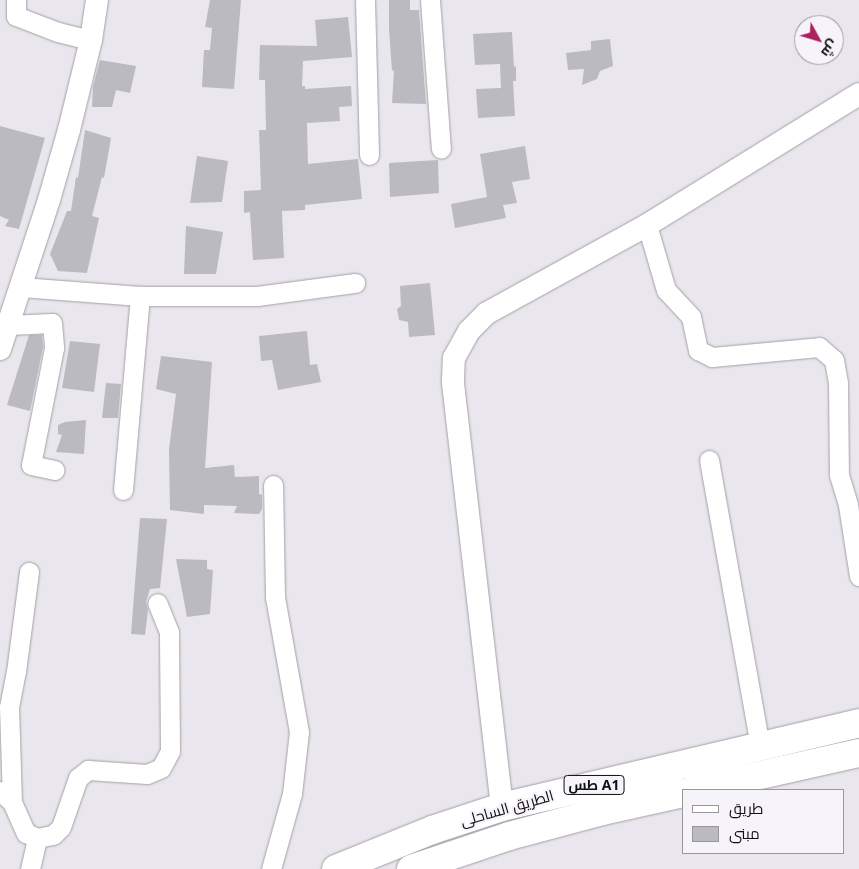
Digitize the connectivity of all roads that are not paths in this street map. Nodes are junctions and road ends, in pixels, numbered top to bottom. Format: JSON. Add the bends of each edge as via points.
{"nodes":[{"id":1,"x":97,"y":0,"type":"edge"},
{"id":2,"x":365,"y":0,"type":"edge"},
{"id":3,"x":430,"y":0,"type":"edge"},
{"id":4,"x":11,"y":11,"type":"edge"},
{"id":5,"x":91,"y":40,"type":"junction"},
{"id":6,"x":859,"y":94,"type":"edge"},
{"id":7,"x":441,"y":150,"type":"dead end"},
{"id":8,"x":369,"y":155,"type":"dead end"},
{"id":9,"x":647,"y":225,"type":"junction"},
{"id":10,"x":356,"y":284,"type":"dead end"},
{"id":11,"x":21,"y":287,"type":"junction"},
{"id":12,"x":140,"y":296,"type":"junction"},
{"id":13,"x":8,"y":325,"type":"junction"},
{"id":14,"x":0,"y":349,"type":"edge"},
{"id":15,"x":709,"y":460,"type":"dead end"},
{"id":16,"x":54,"y":470,"type":"dead end"},
{"id":17,"x":273,"y":486,"type":"dead end"},
{"id":18,"x":851,"y":488,"type":"edge"},
{"id":19,"x":123,"y":490,"type":"dead end"},
{"id":20,"x":28,"y":572,"type":"dead end"},
{"id":21,"x":859,"y":576,"type":"edge"},
{"id":22,"x":157,"y":603,"type":"dead end"},
{"id":23,"x":859,"y":722,"type":"edge"},
{"id":24,"x":760,"y":745,"type":"junction"},
{"id":25,"x":859,"y":753,"type":"edge"},
{"id":26,"x":697,"y":789,"type":"edge"},
{"id":27,"x":682,"y":793,"type":"edge"},
{"id":28,"x":6,"y":797,"type":"edge"},
{"id":29,"x":502,"y":807,"type":"junction"},
{"id":30,"x":37,"y":838,"type":"junction"},
{"id":31,"x":30,"y":869,"type":"edge"},
{"id":32,"x":271,"y":869,"type":"edge"},
{"id":33,"x":336,"y":869,"type":"edge"},
{"id":34,"x":411,"y":869,"type":"edge"}],
"edges":[{"from":1,"to":5,"type":"street"},
{"from":2,"to":8,"type":"street"},
{"from":3,"to":7,"type":"street"},
{"from":4,"to":5,"type":"street","via":[[58,32]]},
{"from":5,"to":11,"type":"street","via":[[69,130]]},
{"from":6,"to":9,"type":"street"},
{"from":9,"to":18,"type":"street","via":[[666,290],[692,317],[698,350],[712,357],[818,347],[834,360],[838,383],[839,475]]},
{"from":9,"to":29,"type":"street","via":[[487,313],[468,331],[454,358],[453,381]]},
{"from":10,"to":12,"type":"street","via":[[257,296]]},
{"from":11,"to":12,"type":"street"},
{"from":11,"to":13,"type":"street"},
{"from":12,"to":19,"type":"street"},
{"from":13,"to":14,"type":"street"},
{"from":13,"to":16,"type":"street","via":[[52,323],[54,348],[31,465]]},
{"from":15,"to":24,"type":"street"},
{"from":17,"to":32,"type":"street","via":[[276,596],[298,732],[292,794]]},
{"from":18,"to":21,"type":"street","via":[[848,505]]},
{"from":20,"to":28,"type":"street","via":[[9,707]]},
{"from":22,"to":30,"type":"street","via":[[169,632],[168,759],[161,768],[147,774],[88,770],[78,778],[61,827],[53,835]]},
{"from":23,"to":24,"type":"highway","name":"الطريق الساحلى","number":"طس A1"},
{"from":24,"to":29,"type":"highway","name":"الطريق الساحلى","number":"طس A1"},
{"from":25,"to":26,"type":"highway"},
{"from":27,"to":34,"type":"highway","name":"الطريق الساحلى","number":"طس A1","via":[[509,836]]},
{"from":28,"to":30,"type":"street","via":[[26,833]]},
{"from":29,"to":33,"type":"highway","name":"الطريق الساحلى","number":"طس A1","via":[[432,830]]},
{"from":30,"to":31,"type":"street"}]}
